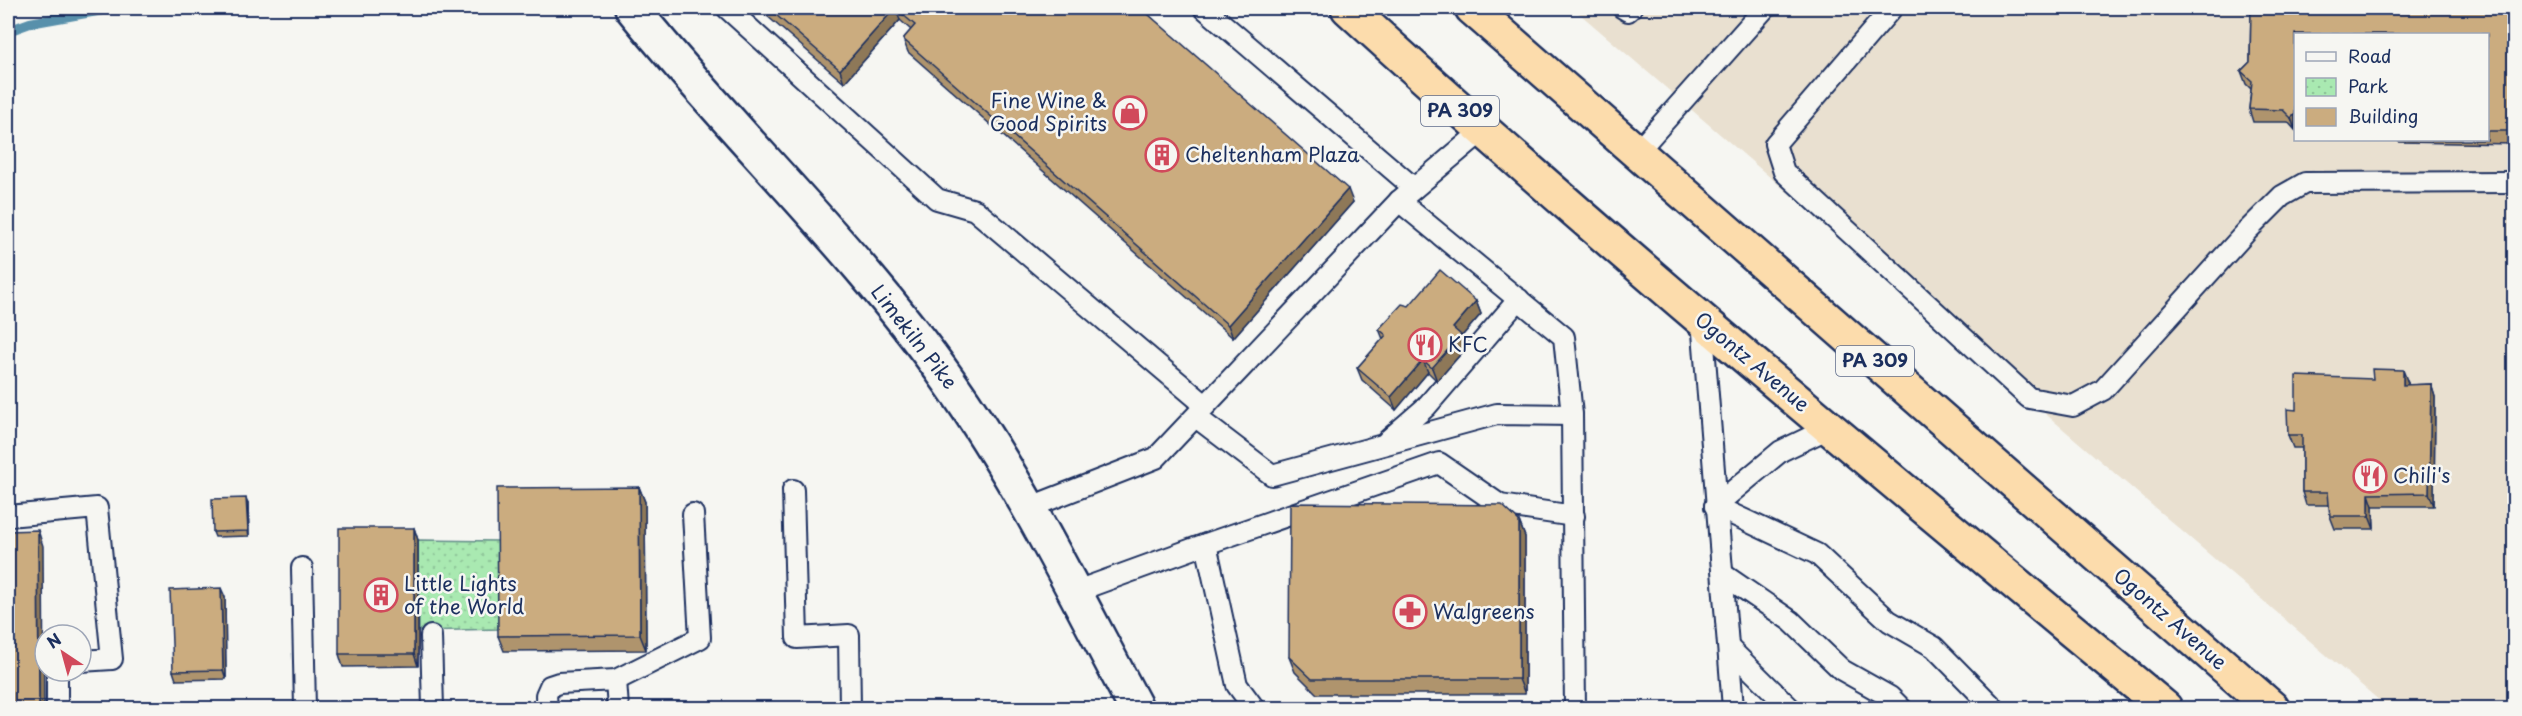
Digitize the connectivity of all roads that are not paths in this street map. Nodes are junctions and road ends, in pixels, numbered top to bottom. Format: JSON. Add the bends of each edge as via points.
{"nodes":[{"id":1,"x":632,"y":8,"type":"edge"},
{"id":2,"x":727,"y":8,"type":"edge"},
{"id":3,"x":1204,"y":8,"type":"edge"},
{"id":4,"x":1348,"y":8,"type":"edge"},
{"id":5,"x":1472,"y":8,"type":"edge"},
{"id":6,"x":1623,"y":8,"type":"edge"},
{"id":7,"x":1631,"y":8,"type":"edge"},
{"id":8,"x":1765,"y":8,"type":"edge"},
{"id":9,"x":1892,"y":8,"type":"edge"},
{"id":10,"x":1482,"y":131,"type":"junction"},
{"id":11,"x":1637,"y":152,"type":"junction"},
{"id":12,"x":2514,"y":182,"type":"edge"},
{"id":13,"x":1407,"y":194,"type":"junction"},
{"id":14,"x":1519,"y":299,"type":"junction"},
{"id":15,"x":1702,"y":320,"type":"junction"},
{"id":16,"x":1201,"y":411,"type":"junction"},
{"id":17,"x":1572,"y":415,"type":"junction"},
{"id":18,"x":1829,"y":428,"type":"junction"},
{"id":19,"x":1384,"y":444,"type":"junction"},
{"id":20,"x":793,"y":490,"type":"dead end"},
{"id":21,"x":1715,"y":506,"type":"junction"},
{"id":22,"x":1028,"y":508,"type":"junction"},
{"id":23,"x":693,"y":513,"type":"dead end"},
{"id":24,"x":8,"y":516,"type":"edge"},
{"id":25,"x":1574,"y":516,"type":"junction"},
{"id":26,"x":1206,"y":544,"type":"junction"},
{"id":27,"x":302,"y":568,"type":"dead end"},
{"id":28,"x":1724,"y":575,"type":"junction"},
{"id":29,"x":1074,"y":592,"type":"junction"},
{"id":30,"x":431,"y":636,"type":"dead end"},
{"id":31,"x":1729,"y":648,"type":"junction"},
{"id":32,"x":93,"y":660,"type":"edge"},
{"id":33,"x":616,"y":680,"type":"junction"},
{"id":34,"x":57,"y":683,"type":"edge"},
{"id":35,"x":57,"y":708,"type":"edge"},
{"id":36,"x":305,"y":708,"type":"edge"},
{"id":37,"x":433,"y":708,"type":"edge"},
{"id":38,"x":547,"y":708,"type":"edge"},
{"id":39,"x":618,"y":708,"type":"edge"},
{"id":40,"x":850,"y":708,"type":"edge"},
{"id":41,"x":1136,"y":708,"type":"edge"},
{"id":42,"x":1254,"y":708,"type":"edge"},
{"id":43,"x":1575,"y":708,"type":"edge"},
{"id":44,"x":1732,"y":708,"type":"edge"},
{"id":45,"x":1790,"y":708,"type":"edge"},
{"id":46,"x":1901,"y":708,"type":"edge"},
{"id":47,"x":1994,"y":708,"type":"edge"},
{"id":48,"x":2165,"y":708,"type":"edge"},
{"id":49,"x":2272,"y":708,"type":"edge"}],
"edges":[{"from":1,"to":22,"type":"street","name":"Limekiln Pike","via":[[876,287],[948,380],[999,455]]},
{"from":2,"to":16,"type":"lane","via":[[937,199],[975,210]]},
{"from":3,"to":13,"type":"lane"},
{"from":4,"to":10,"type":"highway","name":"Ogontz Avenue","number":"PA 309"},
{"from":5,"to":11,"type":"highway","name":"Ogontz Avenue","number":"PA 309"},
{"from":6,"to":7,"type":"lane"},
{"from":8,"to":11,"type":"lane"},
{"from":9,"to":12,"type":"lane","via":[[1775,144],[1784,172],[2029,398],[2073,406],[2103,390],[2247,231],[2282,196],[2305,183]]},
{"from":10,"to":13,"type":"lane"},
{"from":10,"to":15,"type":"highway","name":"Ogontz Avenue","number":"PA 309"},
{"from":11,"to":49,"type":"highway","name":"Ogontz Avenue","number":"PA 309"},
{"from":13,"to":14,"type":"lane"},
{"from":13,"to":16,"type":"lane"},
{"from":14,"to":17,"type":"lane","via":[[1564,337]]},
{"from":14,"to":19,"type":"lane","via":[[1426,406]]},
{"from":15,"to":18,"type":"highway","name":"Ogontz Avenue","number":"PA 309"},
{"from":15,"to":21,"type":"lane"},
{"from":16,"to":19,"type":"lane","via":[[1272,475]]},
{"from":16,"to":22,"type":"lane","via":[[1156,458]]},
{"from":17,"to":19,"type":"lane","via":[[1497,414]]},
{"from":17,"to":25,"type":"lane"},
{"from":18,"to":21,"type":"lane","via":[[1781,451]]},
{"from":18,"to":48,"type":"highway","name":"Ogontz Avenue","number":"PA 309"},
{"from":20,"to":40,"type":"lane","via":[[797,638],[849,635]]},
{"from":21,"to":28,"type":"lane"},
{"from":21,"to":47,"type":"lane","via":[[1817,554],[1889,621],[1934,647]]},
{"from":22,"to":29,"type":"street","name":"Limekiln Pike"},
{"from":23,"to":33,"type":"lane","via":[[700,638]]},
{"from":24,"to":32,"type":"lane","via":[[97,508],[112,659]]},
{"from":25,"to":26,"type":"lane","via":[[1500,506],[1439,463]]},
{"from":25,"to":43,"type":"lane"},
{"from":26,"to":29,"type":"lane"},
{"from":26,"to":42,"type":"lane","via":[[1237,685]]},
{"from":27,"to":36,"type":"lane"},
{"from":28,"to":31,"type":"lane"},
{"from":28,"to":46,"type":"lane","via":[[1791,621],[1842,670],[1890,697]]},
{"from":29,"to":41,"type":"street","name":"Limekiln Pike"},
{"from":30,"to":37,"type":"lane"},
{"from":31,"to":44,"type":"lane"},
{"from":31,"to":45,"type":"lane"},
{"from":33,"to":38,"type":"lane","via":[[550,686]]},
{"from":33,"to":39,"type":"lane"},
{"from":34,"to":35,"type":"lane"}]}
